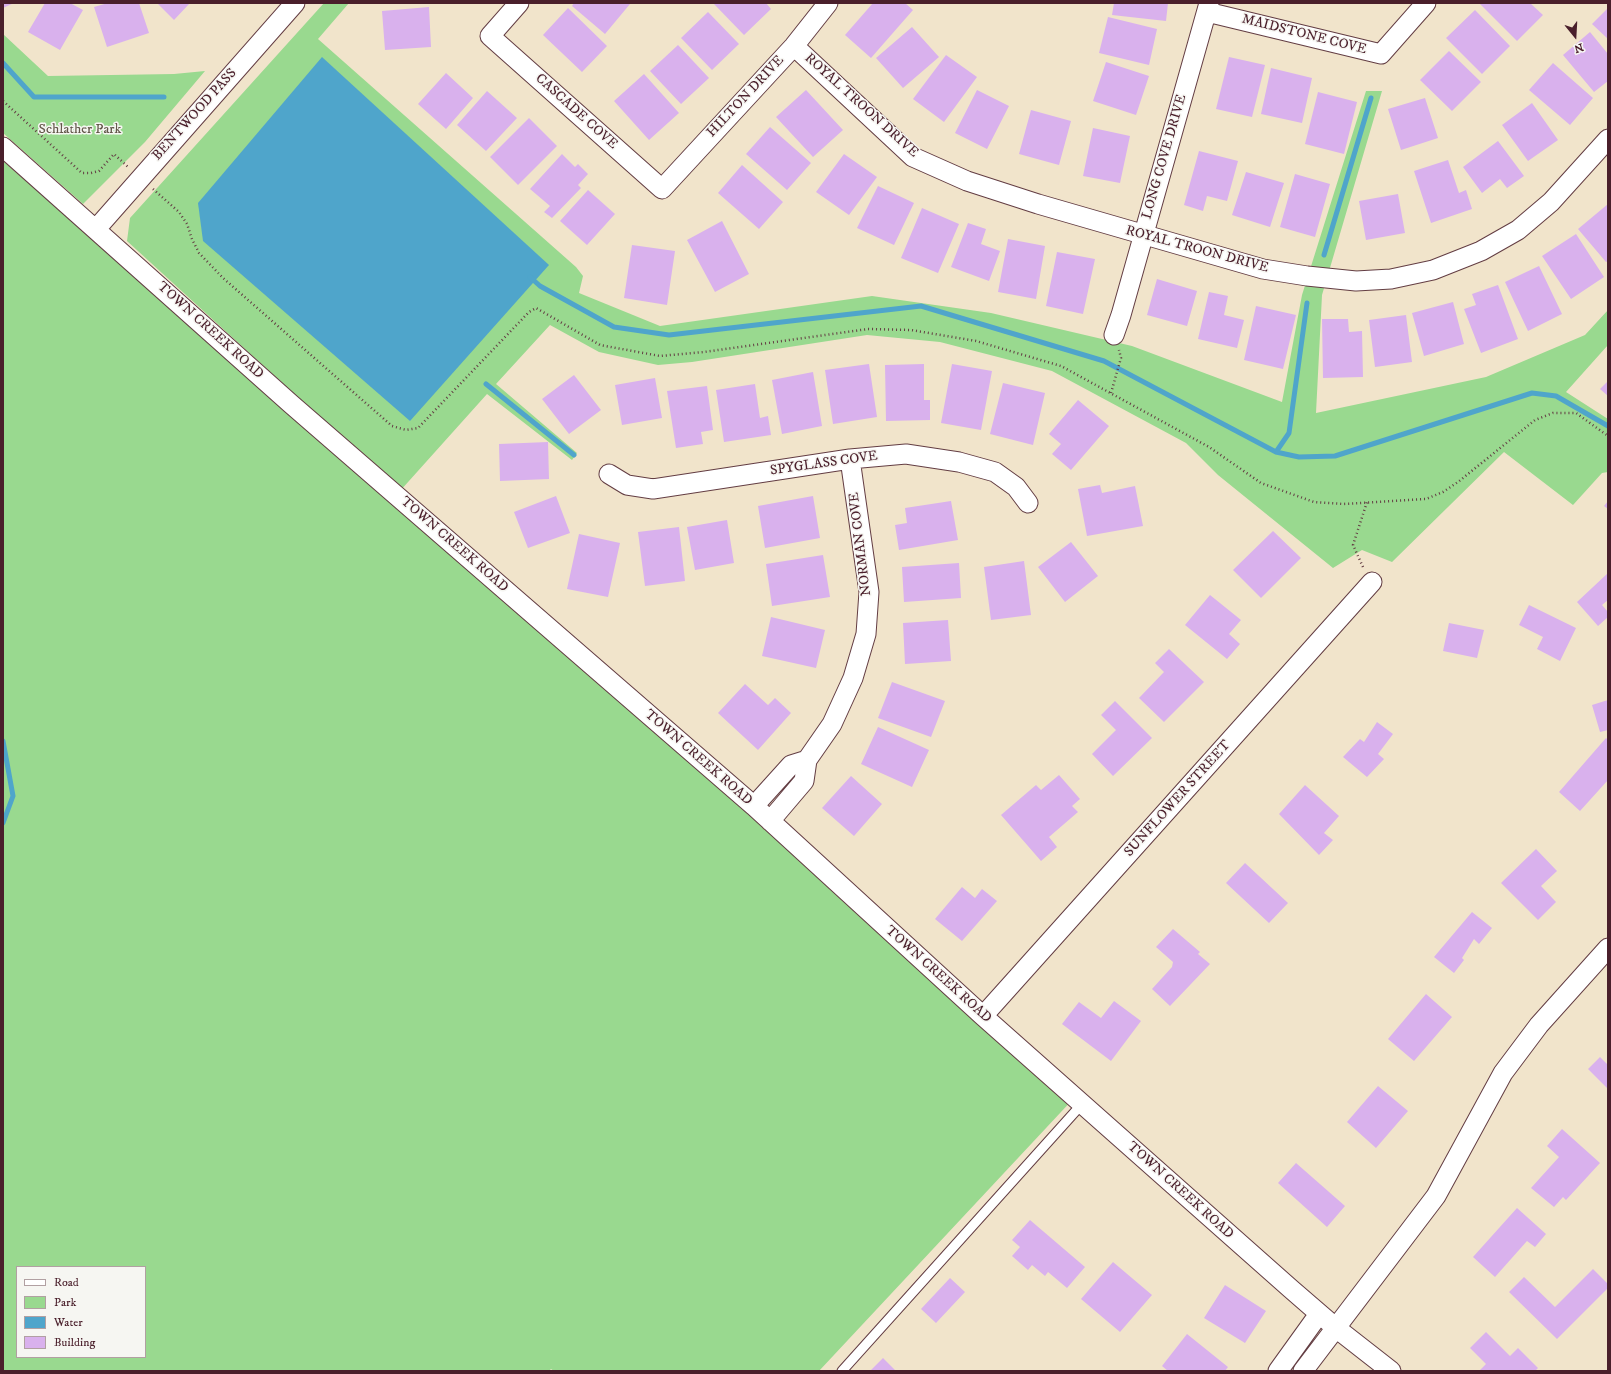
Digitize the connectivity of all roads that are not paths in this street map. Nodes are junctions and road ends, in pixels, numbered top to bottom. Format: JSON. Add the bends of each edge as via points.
{"nodes":[{"id":1,"x":295,"y":3,"type":"edge"},
{"id":2,"x":519,"y":3,"type":"edge"},
{"id":3,"x":828,"y":3,"type":"edge"},
{"id":4,"x":1426,"y":3,"type":"edge"},
{"id":5,"x":1208,"y":7,"type":"edge"},
{"id":6,"x":794,"y":46,"type":"junction"},
{"id":7,"x":1608,"y":139,"type":"edge"},
{"id":8,"x":3,"y":147,"type":"edge"},
{"id":9,"x":662,"y":189,"type":"joint"},
{"id":10,"x":96,"y":229,"type":"junction"},
{"id":11,"x":1143,"y":236,"type":"junction"},
{"id":12,"x":1114,"y":335,"type":"road end"},
{"id":13,"x":850,"y":459,"type":"junction"},
{"id":14,"x":609,"y":474,"type":"dead end"},
{"id":15,"x":1028,"y":503,"type":"dead end"},
{"id":16,"x":1372,"y":582,"type":"road end"},
{"id":17,"x":807,"y":760,"type":"junction"},
{"id":18,"x":754,"y":806,"type":"junction"},
{"id":19,"x":770,"y":821,"type":"junction"},
{"id":20,"x":1608,"y":948,"type":"edge"},
{"id":21,"x":983,"y":1016,"type":"junction"},
{"id":22,"x":1082,"y":1104,"type":"junction"},
{"id":23,"x":1319,"y":1314,"type":"junction"},
{"id":24,"x":1336,"y":1328,"type":"junction"},
{"id":25,"x":842,"y":1371,"type":"edge"},
{"id":26,"x":1278,"y":1371,"type":"edge"},
{"id":27,"x":1303,"y":1371,"type":"edge"},
{"id":28,"x":1391,"y":1371,"type":"edge"}],
"edges":[{"from":1,"to":10,"type":"street","name":"BENTWOOD PASS"},
{"from":2,"to":9,"type":"street","name":"CASCADE COVE","via":[[490,36]]},
{"from":3,"to":6,"type":"street","name":"HILTON DRIVE"},
{"from":4,"to":5,"type":"street","name":"MAIDSTONE COVE","via":[[1381,54]]},
{"from":5,"to":11,"type":"street","name":"LONG COVE DRIVE"},
{"from":6,"to":9,"type":"street","name":"HILTON DRIVE"},
{"from":6,"to":11,"type":"street","name":"ROYAL TROON DRIVE","via":[[913,157],[967,181]]},
{"from":7,"to":11,"type":"street","name":"ROYAL TROON DRIVE","via":[[1551,202],[1518,230],[1481,251],[1433,270],[1410,275],[1356,281],[1307,276],[1263,269]]},
{"from":8,"to":10,"type":"street","name":"TOWN CREEK ROAD"},
{"from":10,"to":18,"type":"street","name":"TOWN CREEK ROAD","via":[[297,409]]},
{"from":11,"to":12,"type":"street","name":"LONG COVE DRIVE"},
{"from":13,"to":14,"type":"street","name":"SPYGLASS COVE","via":[[653,489],[627,485]]},
{"from":13,"to":15,"type":"street","name":"SPYGLASS COVE","via":[[906,454],[959,462],[995,472],[1016,487]]},
{"from":13,"to":17,"type":"street","name":"NORMAN COVE","via":[[869,592],[866,634],[853,678],[832,724]]},
{"from":16,"to":21,"type":"street","name":"SUNFLOWER STREET"},
{"from":17,"to":18,"type":"street","via":[[791,765]]},
{"from":17,"to":19,"type":"street","name":"NORMAN COVE","via":[[804,781]]},
{"from":18,"to":19,"type":"street","name":"TOWN CREEK ROAD"},
{"from":19,"to":21,"type":"street","name":"TOWN CREEK ROAD"},
{"from":20,"to":24,"type":"street","via":[[1539,1025],[1503,1072],[1436,1196]]},
{"from":21,"to":22,"type":"street","name":"TOWN CREEK ROAD"},
{"from":22,"to":23,"type":"street","name":"TOWN CREEK ROAD"},
{"from":22,"to":25,"type":"lane"},
{"from":23,"to":24,"type":"street","name":"TOWN CREEK ROAD"},
{"from":23,"to":26,"type":"street"},
{"from":24,"to":27,"type":"street"},
{"from":24,"to":28,"type":"street","name":"TOWN CREEK ROAD"}]}
